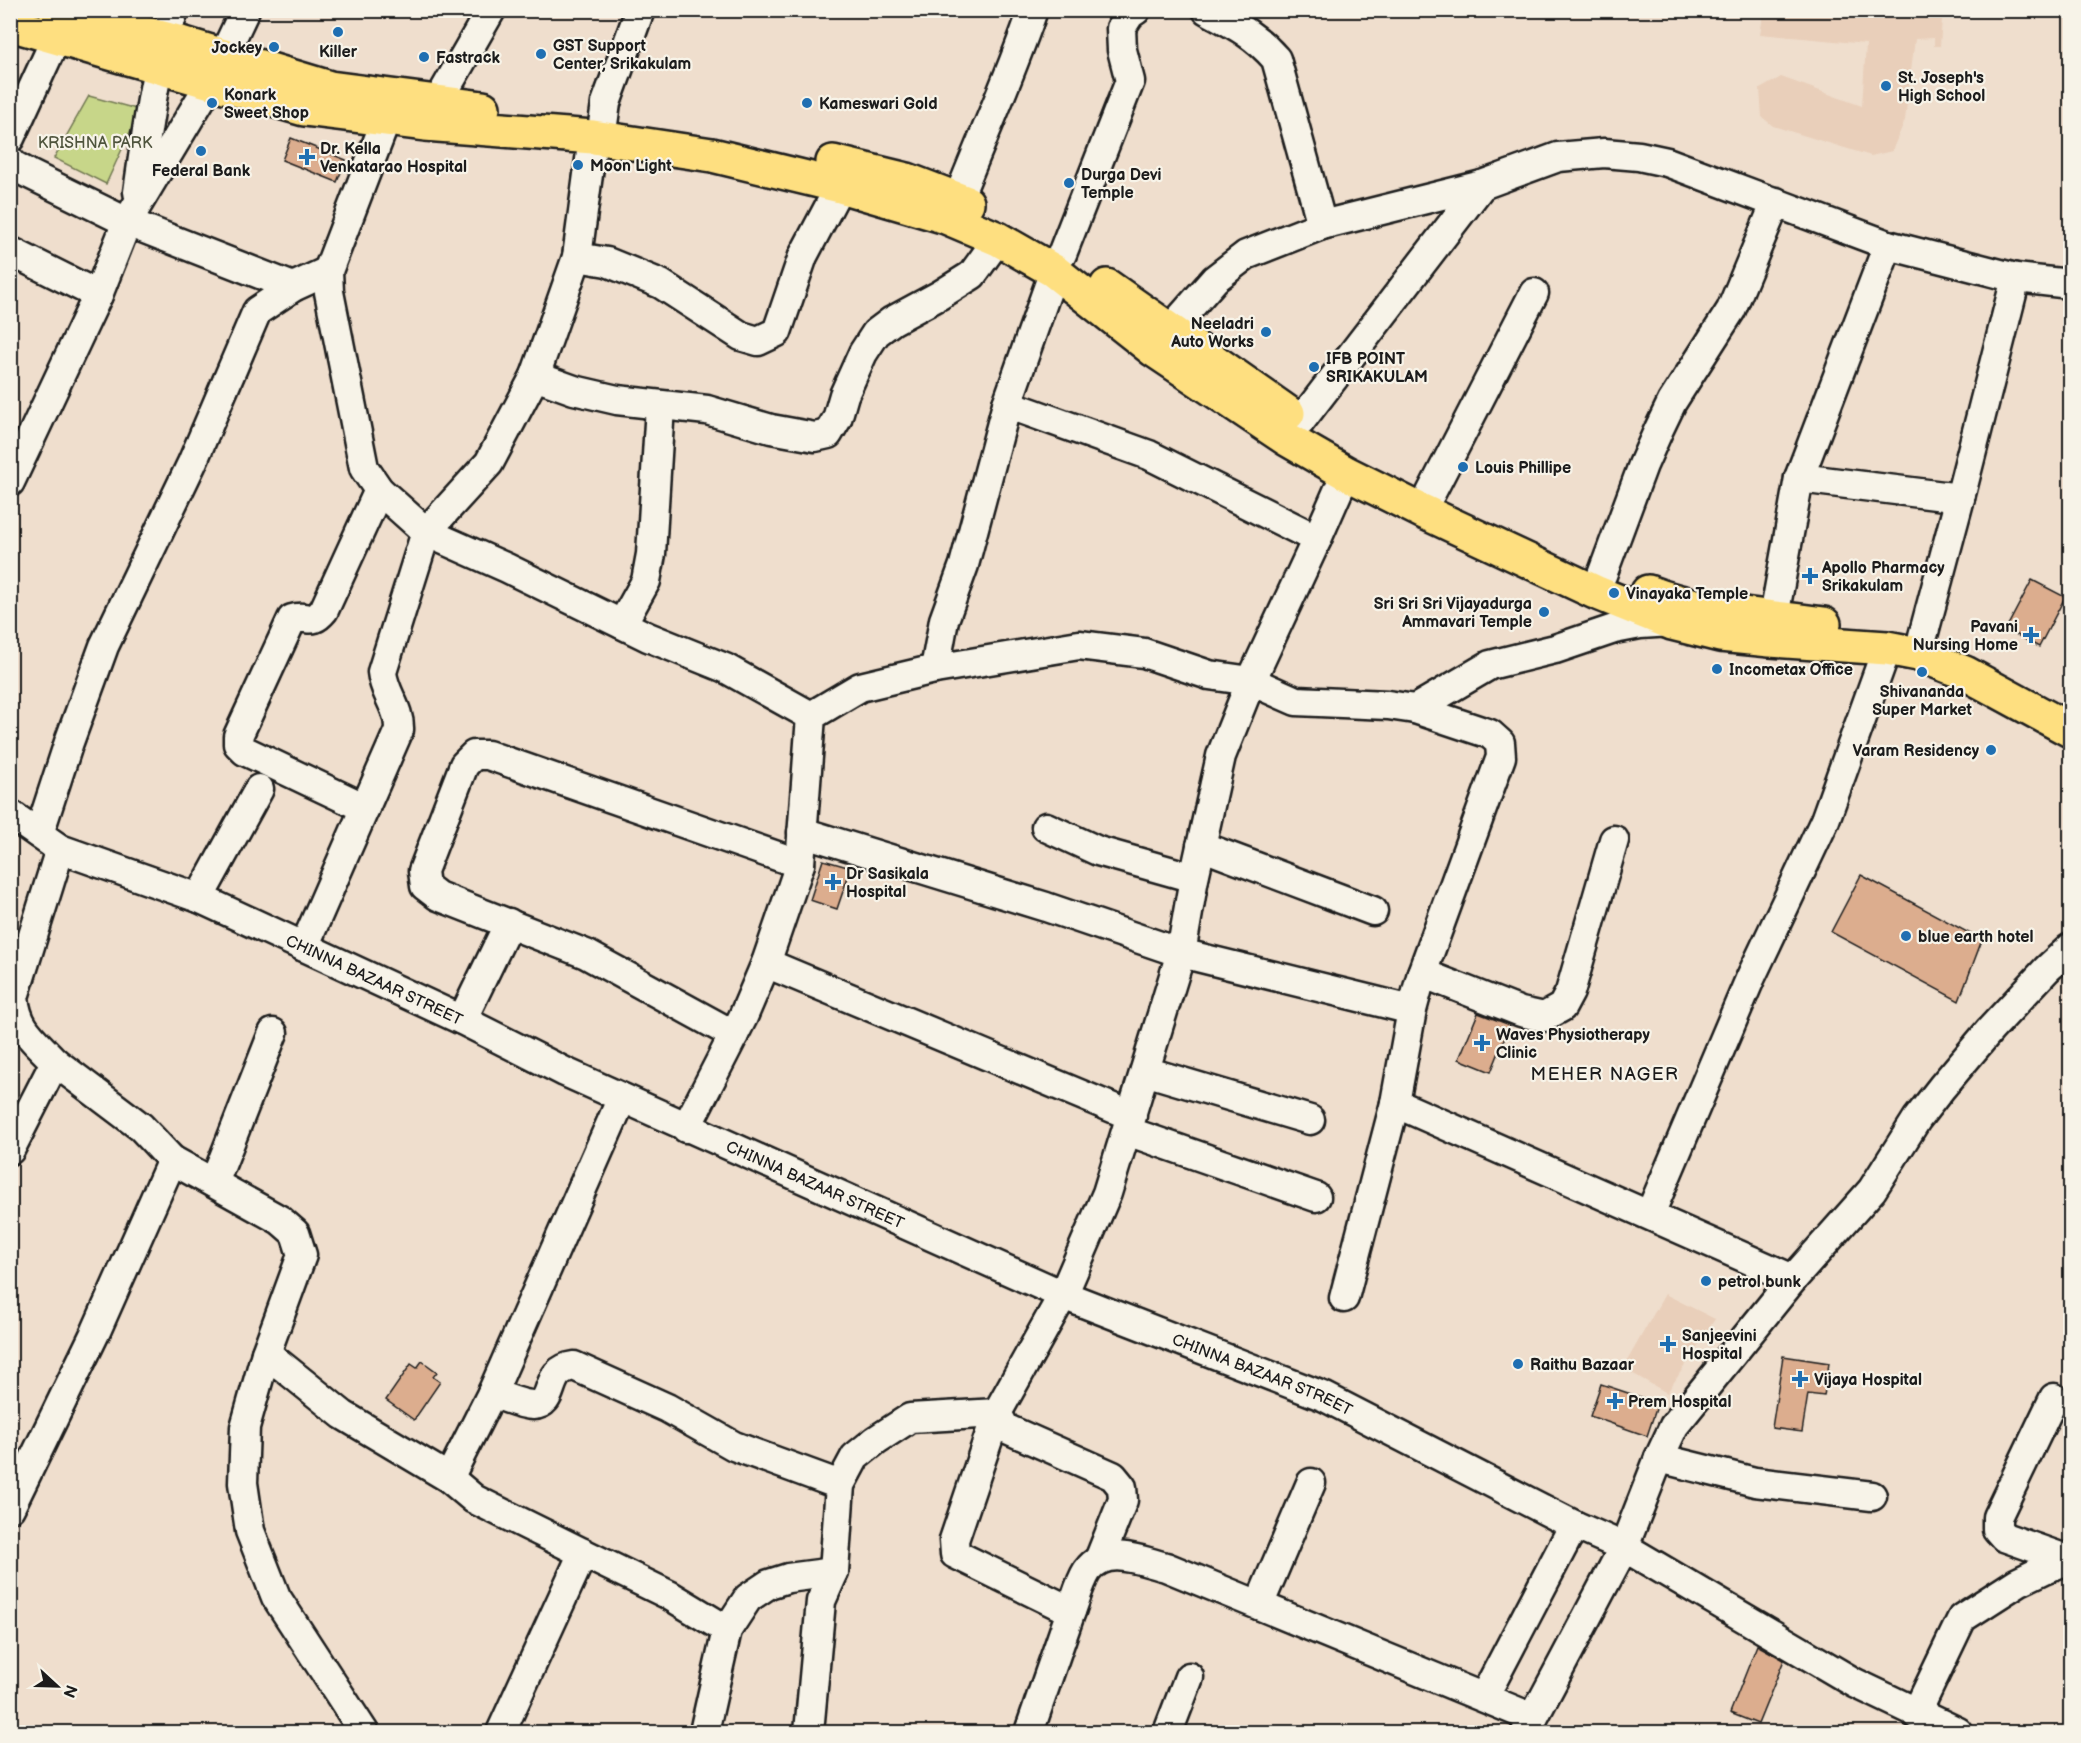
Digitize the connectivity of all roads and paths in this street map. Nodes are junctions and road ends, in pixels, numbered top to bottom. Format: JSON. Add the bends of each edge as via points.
{"nodes":[{"id":1,"x":245,"y":10,"type":"edge"},
{"id":2,"x":491,"y":10,"type":"edge"},
{"id":3,"x":640,"y":10,"type":"edge"},
{"id":4,"x":1033,"y":10,"type":"edge"},
{"id":5,"x":1136,"y":10,"type":"edge"},
{"id":6,"x":1207,"y":10,"type":"edge"},
{"id":7,"x":62,"y":18,"type":"edge"},
{"id":8,"x":10,"y":24,"type":"edge"},
{"id":9,"x":166,"y":39,"type":"edge"},
{"id":10,"x":217,"y":69,"type":"junction"},
{"id":11,"x":438,"y":102,"type":"junction"},
{"id":12,"x":386,"y":120,"type":"junction"},
{"id":13,"x":598,"y":130,"type":"junction"},
{"id":14,"x":13,"y":131,"type":"edge"},
{"id":15,"x":10,"y":161,"type":"edge"},
{"id":16,"x":1482,"y":185,"type":"junction"},
{"id":17,"x":840,"y":186,"type":"junction"},
{"id":18,"x":958,"y":199,"type":"junction"},
{"id":19,"x":1776,"y":202,"type":"junction"},
{"id":20,"x":131,"y":214,"type":"junction"},
{"id":21,"x":1322,"y":225,"type":"junction"},
{"id":22,"x":998,"y":239,"type":"junction"},
{"id":23,"x":1887,"y":245,"type":"junction"},
{"id":24,"x":10,"y":251,"type":"edge"},
{"id":25,"x":577,"y":257,"type":"junction"},
{"id":26,"x":1058,"y":263,"type":"junction"},
{"id":27,"x":328,"y":271,"type":"junction"},
{"id":28,"x":2016,"y":278,"type":"junction"},
{"id":29,"x":2070,"y":285,"type":"edge"},
{"id":30,"x":294,"y":287,"type":"junction"},
{"id":31,"x":1534,"y":293,"type":"dead end"},
{"id":32,"x":98,"y":295,"type":"junction"},
{"id":33,"x":1170,"y":330,"type":"junction"},
{"id":34,"x":536,"y":376,"type":"junction"},
{"id":35,"x":1008,"y":404,"type":"junction"},
{"id":36,"x":660,"y":406,"type":"junction"},
{"id":37,"x":1300,"y":422,"type":"junction"},
{"id":38,"x":1346,"y":472,"type":"junction"},
{"id":39,"x":1799,"y":478,"type":"junction"},
{"id":40,"x":10,"y":482,"type":"edge"},
{"id":41,"x":379,"y":490,"type":"junction"},
{"id":42,"x":1431,"y":493,"type":"junction"},
{"id":43,"x":1960,"y":498,"type":"junction"},
{"id":44,"x":426,"y":532,"type":"junction"},
{"id":45,"x":1317,"y":539,"type":"junction"},
{"id":46,"x":1602,"y":575,"type":"junction"},
{"id":47,"x":1678,"y":612,"type":"junction"},
{"id":48,"x":1774,"y":617,"type":"junction"},
{"id":49,"x":622,"y":624,"type":"junction"},
{"id":50,"x":1923,"y":636,"type":"junction"},
{"id":51,"x":1887,"y":648,"type":"junction"},
{"id":52,"x":935,"y":669,"type":"junction"},
{"id":53,"x":1251,"y":681,"type":"junction"},
{"id":54,"x":1415,"y":709,"type":"junction"},
{"id":55,"x":2070,"y":710,"type":"edge"},
{"id":56,"x":811,"y":716,"type":"junction"},
{"id":57,"x":2070,"y":730,"type":"edge"},
{"id":58,"x":259,"y":789,"type":"dead end"},
{"id":59,"x":365,"y":808,"type":"junction"},
{"id":60,"x":10,"y":814,"type":"edge"},
{"id":61,"x":1046,"y":827,"type":"dead end"},
{"id":62,"x":802,"y":832,"type":"junction"},
{"id":63,"x":1614,"y":840,"type":"dead end"},
{"id":64,"x":49,"y":842,"type":"junction"},
{"id":65,"x":1201,"y":846,"type":"junction"},
{"id":66,"x":800,"y":864,"type":"junction"},
{"id":67,"x":1194,"y":878,"type":"junction"},
{"id":68,"x":199,"y":898,"type":"junction"},
{"id":69,"x":1373,"y":912,"type":"dead end"},
{"id":70,"x":509,"y":923,"type":"junction"},
{"id":71,"x":304,"y":947,"type":"junction"},
{"id":72,"x":2070,"y":948,"type":"edge"},
{"id":73,"x":1181,"y":953,"type":"junction"},
{"id":74,"x":766,"y":963,"type":"junction"},
{"id":75,"x":1422,"y":973,"type":"junction"},
{"id":76,"x":1412,"y":1010,"type":"junction"},
{"id":77,"x":462,"y":1020,"type":"junction"},
{"id":78,"x":273,"y":1034,"type":"dead end"},
{"id":79,"x":734,"y":1035,"type":"junction"},
{"id":80,"x":55,"y":1062,"type":"junction"},
{"id":81,"x":1145,"y":1071,"type":"junction"},
{"id":82,"x":622,"y":1098,"type":"junction"},
{"id":83,"x":1395,"y":1103,"type":"junction"},
{"id":84,"x":1310,"y":1120,"type":"dead end"},
{"id":85,"x":1130,"y":1123,"type":"junction"},
{"id":86,"x":686,"y":1128,"type":"junction"},
{"id":87,"x":10,"y":1150,"type":"edge"},
{"id":88,"x":172,"y":1160,"type":"junction"},
{"id":89,"x":214,"y":1183,"type":"junction"},
{"id":90,"x":1316,"y":1197,"type":"dead end"},
{"id":91,"x":1650,"y":1214,"type":"junction"},
{"id":92,"x":1793,"y":1279,"type":"junction"},
{"id":93,"x":1063,"y":1294,"type":"junction"},
{"id":94,"x":1344,"y":1298,"type":"dead end"},
{"id":95,"x":266,"y":1353,"type":"junction"},
{"id":96,"x":492,"y":1393,"type":"junction"},
{"id":97,"x":2054,"y":1398,"type":"dead end"},
{"id":98,"x":997,"y":1413,"type":"junction"},
{"id":99,"x":1659,"y":1458,"type":"junction"},
{"id":100,"x":449,"y":1478,"type":"junction"},
{"id":101,"x":1311,"y":1483,"type":"dead end"},
{"id":102,"x":840,"y":1485,"type":"junction"},
{"id":103,"x":1872,"y":1496,"type":"dead end"},
{"id":104,"x":10,"y":1508,"type":"edge"},
{"id":105,"x":1574,"y":1526,"type":"junction"},
{"id":106,"x":1624,"y":1547,"type":"junction"},
{"id":107,"x":583,"y":1553,"type":"junction"},
{"id":108,"x":1099,"y":1560,"type":"junction"},
{"id":109,"x":2070,"y":1560,"type":"edge"},
{"id":110,"x":834,"y":1572,"type":"junction"},
{"id":111,"x":1259,"y":1605,"type":"junction"},
{"id":112,"x":1071,"y":1611,"type":"junction"},
{"id":113,"x":727,"y":1630,"type":"junction"},
{"id":114,"x":1189,"y":1677,"type":"dead end"},
{"id":115,"x":1484,"y":1697,"type":"junction"},
{"id":116,"x":1916,"y":1714,"type":"junction"},
{"id":117,"x":1529,"y":1725,"type":"edge"},
{"id":118,"x":364,"y":1732,"type":"edge"},
{"id":119,"x":501,"y":1732,"type":"edge"},
{"id":120,"x":704,"y":1732,"type":"edge"},
{"id":121,"x":809,"y":1732,"type":"edge"},
{"id":122,"x":1029,"y":1732,"type":"edge"},
{"id":123,"x":1168,"y":1732,"type":"edge"},
{"id":124,"x":1958,"y":1732,"type":"edge"}],
"edges":[{"from":1,"to":10,"type":"street"},
{"from":2,"to":11,"type":"street"},
{"from":3,"to":13,"type":"street"},
{"from":4,"to":18,"type":"street"},
{"from":5,"to":26,"type":"street","via":[[1121,28],[1130,81]]},
{"from":6,"to":21,"type":"street","via":[[1246,30],[1276,59]]},
{"from":7,"to":8,"type":"main road"},
{"from":7,"to":9,"type":"main road"},
{"from":7,"to":14,"type":"street"},
{"from":9,"to":10,"type":"main road"},
{"from":9,"to":20,"type":"street"},
{"from":10,"to":11,"type":"main road"},
{"from":10,"to":12,"type":"main road","via":[[304,109]]},
{"from":10,"to":20,"type":"street"},
{"from":11,"to":13,"type":"main road"},
{"from":12,"to":13,"type":"main road"},
{"from":12,"to":27,"type":"street"},
{"from":13,"to":17,"type":"main road"},
{"from":13,"to":18,"type":"main road","via":[[846,165],[907,180]]},
{"from":13,"to":25,"type":"street"},
{"from":15,"to":20,"type":"street","via":[[29,174]]},
{"from":16,"to":19,"type":"street","via":[[1558,157],[1604,153],[1667,162]]},
{"from":16,"to":21,"type":"street"},
{"from":16,"to":37,"type":"street"},
{"from":17,"to":22,"type":"main road","via":[[946,217]]},
{"from":17,"to":25,"type":"street","via":[[803,256],[777,332],[759,341],[741,336],[661,284],[607,262]]},
{"from":18,"to":26,"type":"main road","via":[[1016,226]]},
{"from":19,"to":23,"type":"street"},
{"from":19,"to":46,"type":"street","via":[[1731,310],[1672,402],[1642,465]]},
{"from":20,"to":30,"type":"street"},
{"from":20,"to":32,"type":"street"},
{"from":21,"to":33,"type":"street","via":[[1246,255],[1215,279]]},
{"from":22,"to":26,"type":"main road"},
{"from":22,"to":36,"type":"street","via":[[972,275],[876,333],[863,353],[828,434],[814,437],[706,410]]},
{"from":23,"to":28,"type":"street"},
{"from":23,"to":39,"type":"street"},
{"from":24,"to":32,"type":"street"},
{"from":25,"to":34,"type":"street"},
{"from":26,"to":33,"type":"main road"},
{"from":26,"to":35,"type":"street"},
{"from":26,"to":38,"type":"main road","via":[[1154,350],[1287,439]]},
{"from":27,"to":30,"type":"street"},
{"from":27,"to":41,"type":"street","via":[[364,468]]},
{"from":28,"to":29,"type":"street"},
{"from":28,"to":43,"type":"street"},
{"from":30,"to":64,"type":"street","via":[[257,311],[192,463],[105,646],[69,742]]},
{"from":31,"to":42,"type":"street"},
{"from":32,"to":40,"type":"street"},
{"from":33,"to":37,"type":"main road"},
{"from":34,"to":36,"type":"street","via":[[574,390]]},
{"from":34,"to":44,"type":"street","via":[[489,463]]},
{"from":35,"to":45,"type":"street","via":[[1149,455]]},
{"from":35,"to":52,"type":"street","via":[[964,565],[944,620]]},
{"from":36,"to":49,"type":"street","via":[[651,554],[645,581]]},
{"from":37,"to":42,"type":"main road"},
{"from":38,"to":45,"type":"street"},
{"from":38,"to":47,"type":"main road","via":[[1595,592]]},
{"from":39,"to":43,"type":"street"},
{"from":39,"to":48,"type":"street"},
{"from":41,"to":44,"type":"street"},
{"from":41,"to":59,"type":"street","via":[[324,610],[318,618],[292,619],[238,736],[238,744],[246,751]]},
{"from":42,"to":46,"type":"main road"},
{"from":43,"to":50,"type":"street"},
{"from":44,"to":49,"type":"street"},
{"from":44,"to":59,"type":"street","via":[[382,672],[384,686],[400,718],[399,730]]},
{"from":45,"to":53,"type":"street"},
{"from":46,"to":47,"type":"main road","via":[[1660,597]]},
{"from":47,"to":48,"type":"main road"},
{"from":47,"to":51,"type":"main road","via":[[1720,635]]},
{"from":47,"to":54,"type":"street","via":[[1490,665]]},
{"from":48,"to":50,"type":"main road"},
{"from":49,"to":56,"type":"street","via":[[725,668]]},
{"from":50,"to":55,"type":"main road","via":[[1962,651]]},
{"from":51,"to":57,"type":"main road","via":[[1918,654],[1965,674]]},
{"from":51,"to":91,"type":"street","via":[[1825,820],[1749,979]]},
{"from":52,"to":53,"type":"street","via":[[1078,645],[1144,653],[1209,675]]},
{"from":52,"to":56,"type":"street","via":[[860,687]]},
{"from":53,"to":54,"type":"street","via":[[1296,701]]},
{"from":53,"to":65,"type":"street","via":[[1221,756]]},
{"from":54,"to":75,"type":"street","via":[[1490,734],[1500,743],[1501,757]]},
{"from":56,"to":62,"type":"street"},
{"from":58,"to":68,"type":"street"},
{"from":59,"to":71,"type":"street"},
{"from":60,"to":64,"type":"street","name":"CHINNA BAZAAR STREET"},
{"from":61,"to":67,"type":"street","via":[[1098,851]]},
{"from":62,"to":66,"type":"street"},
{"from":62,"to":73,"type":"street"},
{"from":63,"to":75,"type":"street","via":[[1570,992],[1562,1007],[1544,1017],[1521,1012]]},
{"from":64,"to":68,"type":"street","name":"CHINNA BAZAAR STREET"},
{"from":64,"to":80,"type":"street","via":[[14,997],[21,1026]]},
{"from":65,"to":67,"type":"street"},
{"from":65,"to":69,"type":"street"},
{"from":66,"to":70,"type":"street","via":[[488,755],[474,755],[464,765],[423,872],[425,886],[438,896]]},
{"from":66,"to":74,"type":"street"},
{"from":67,"to":73,"type":"street"},
{"from":68,"to":71,"type":"street","name":"CHINNA BAZAAR STREET"},
{"from":70,"to":77,"type":"street"},
{"from":70,"to":79,"type":"street","via":[[586,954]]},
{"from":71,"to":77,"type":"street","name":"CHINNA BAZAAR STREET"},
{"from":72,"to":92,"type":"street","via":[[1990,1030],[1917,1119],[1872,1190]]},
{"from":73,"to":76,"type":"street"},
{"from":73,"to":81,"type":"street"},
{"from":74,"to":79,"type":"street"},
{"from":74,"to":85,"type":"street"},
{"from":75,"to":76,"type":"street"},
{"from":76,"to":83,"type":"street"},
{"from":77,"to":82,"type":"street","name":"CHINNA BAZAAR STREET"},
{"from":78,"to":89,"type":"street"},
{"from":79,"to":86,"type":"street"},
{"from":80,"to":87,"type":"street"},
{"from":80,"to":88,"type":"street","via":[[141,1127]]},
{"from":81,"to":84,"type":"street"},
{"from":81,"to":85,"type":"street"},
{"from":82,"to":86,"type":"street","name":"CHINNA BAZAAR STREET"},
{"from":82,"to":96,"type":"street"},
{"from":83,"to":91,"type":"street"},
{"from":83,"to":94,"type":"street"},
{"from":85,"to":90,"type":"street"},
{"from":85,"to":93,"type":"street","via":[[1107,1192]]},
{"from":86,"to":93,"type":"street","name":"CHINNA BAZAAR STREET"},
{"from":88,"to":89,"type":"street"},
{"from":88,"to":104,"type":"street","via":[[96,1331]]},
{"from":89,"to":95,"type":"street","via":[[280,1220],[295,1233],[302,1254]]},
{"from":91,"to":92,"type":"street"},
{"from":92,"to":99,"type":"street","via":[[1674,1426]]},
{"from":93,"to":98,"type":"street"},
{"from":93,"to":105,"type":"street","name":"CHINNA BAZAAR STREET","via":[[1325,1397]]},
{"from":95,"to":100,"type":"street","via":[[343,1415]]},
{"from":95,"to":118,"type":"street","via":[[245,1427],[243,1483],[250,1531],[276,1597]]},
{"from":96,"to":100,"type":"street"},
{"from":96,"to":102,"type":"street","via":[[531,1405],[541,1403],[556,1373],[563,1367],[574,1366],[667,1408],[734,1446]]},
{"from":97,"to":109,"type":"street","via":[[1997,1517],[1997,1529],[2004,1537]]},
{"from":98,"to":102,"type":"street","via":[[910,1418],[855,1457]]},
{"from":98,"to":108,"type":"street","via":[[1005,1428],[1113,1476],[1122,1487],[1123,1500]]},
{"from":98,"to":112,"type":"street","via":[[954,1540],[955,1554]]},
{"from":99,"to":103,"type":"street","via":[[1755,1482]]},
{"from":99,"to":106,"type":"street"},
{"from":100,"to":107,"type":"street","via":[[474,1499]]},
{"from":101,"to":111,"type":"street"},
{"from":102,"to":110,"type":"street"},
{"from":105,"to":106,"type":"street","name":"CHINNA BAZAAR STREET"},
{"from":105,"to":115,"type":"street"},
{"from":106,"to":116,"type":"street","name":"CHINNA BAZAAR STREET","via":[[1855,1683]]},
{"from":106,"to":117,"type":"street"},
{"from":107,"to":113,"type":"street","via":[[669,1595]]},
{"from":107,"to":119,"type":"street"},
{"from":108,"to":111,"type":"street","via":[[1116,1555],[1166,1567]]},
{"from":108,"to":112,"type":"street","via":[[1087,1571]]},
{"from":109,"to":116,"type":"street","via":[[2018,1582],[1962,1618]]},
{"from":110,"to":113,"type":"street","via":[[769,1584],[748,1598]]},
{"from":110,"to":121,"type":"street","via":[[821,1601]]},
{"from":111,"to":115,"type":"street"},
{"from":112,"to":122,"type":"street"},
{"from":113,"to":120,"type":"street"},
{"from":114,"to":123,"type":"street"},
{"from":115,"to":117,"type":"street"},
{"from":116,"to":124,"type":"street","name":"CHINNA BAZAAR STREET"}]}
